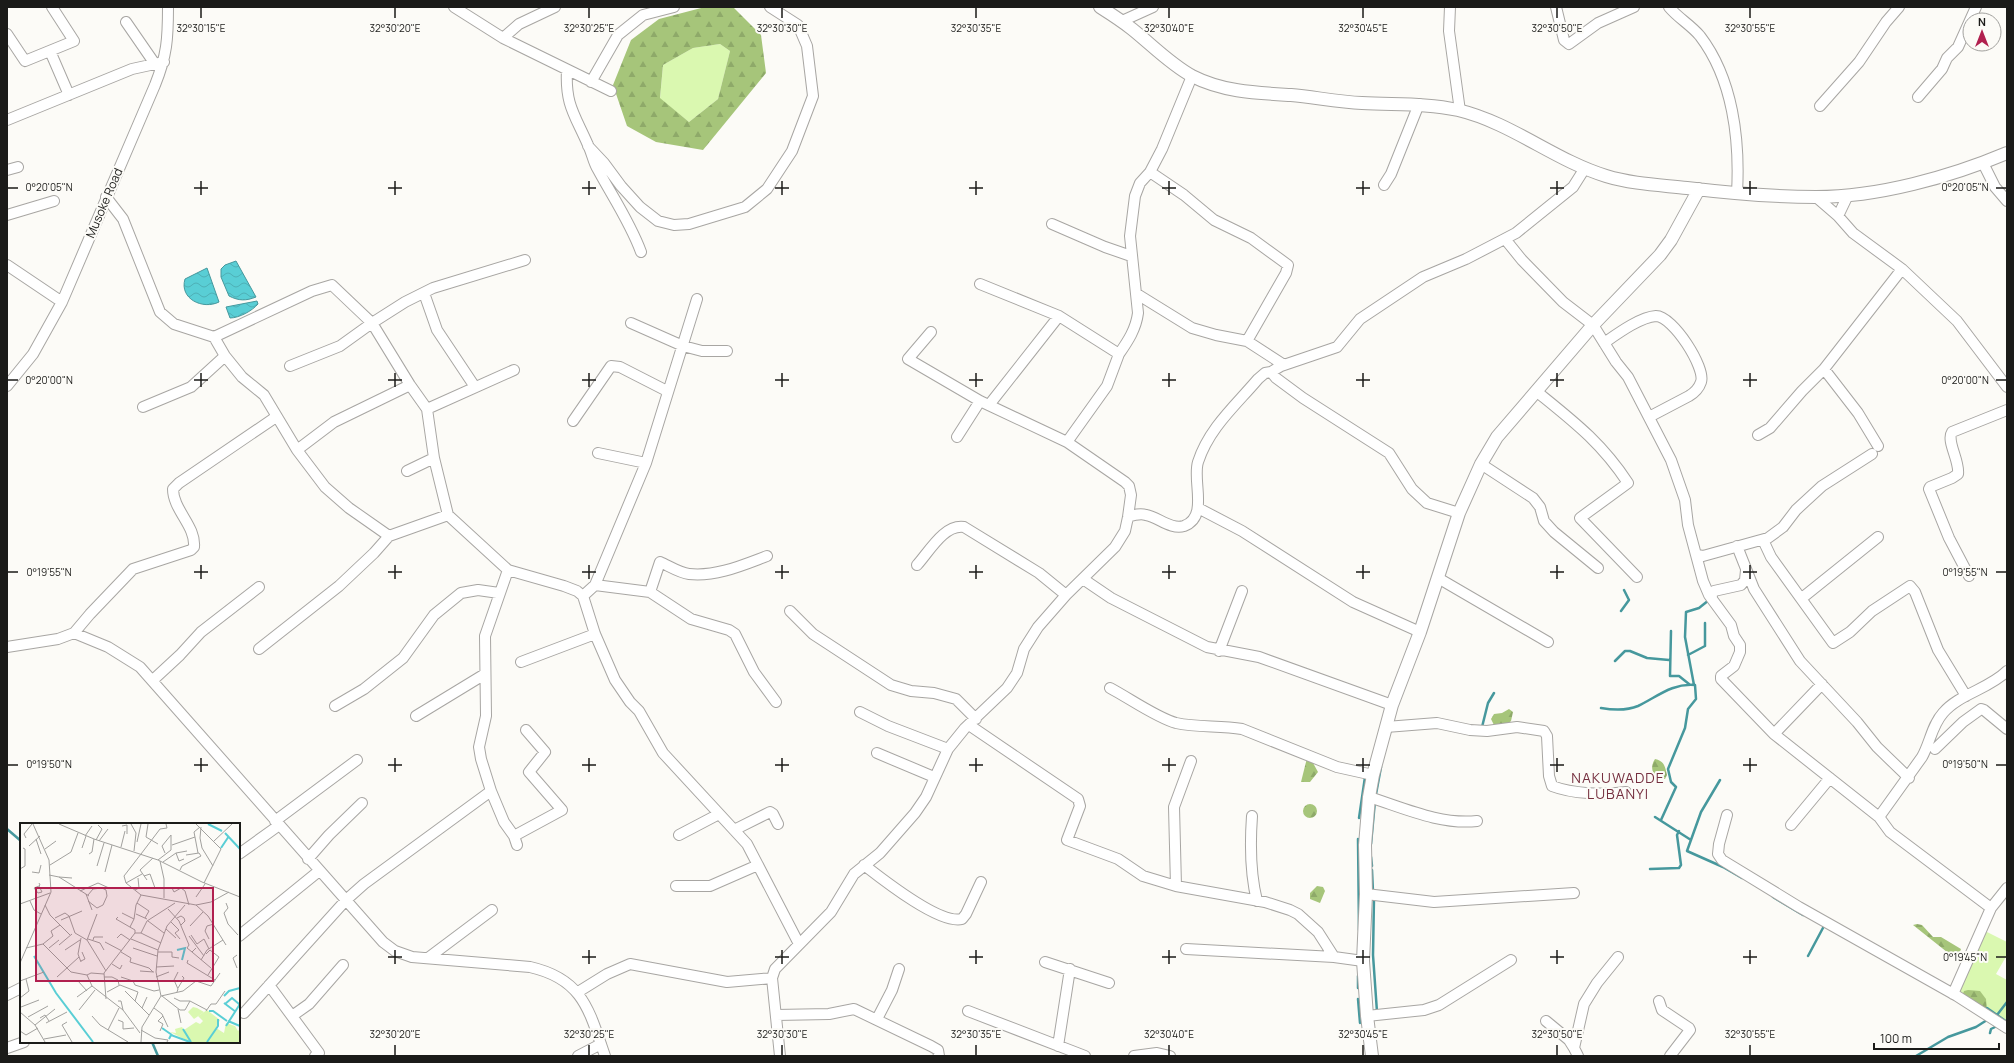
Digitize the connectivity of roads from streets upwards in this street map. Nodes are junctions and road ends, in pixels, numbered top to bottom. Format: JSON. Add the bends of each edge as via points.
{"nodes":[{"id":1,"x":52,"y":7,"type":"edge"},
{"id":2,"x":168,"y":7,"type":"edge"},
{"id":3,"x":454,"y":7,"type":"edge"},
{"id":4,"x":555,"y":7,"type":"edge"},
{"id":5,"x":674,"y":7,"type":"edge"},
{"id":6,"x":770,"y":7,"type":"edge"},
{"id":7,"x":1100,"y":7,"type":"edge"},
{"id":8,"x":1153,"y":7,"type":"edge"},
{"id":9,"x":1450,"y":7,"type":"edge"},
{"id":10,"x":1556,"y":7,"type":"edge"},
{"id":11,"x":1634,"y":7,"type":"edge"},
{"id":12,"x":1669,"y":7,"type":"edge"},
{"id":13,"x":1899,"y":7,"type":"edge"},
{"id":14,"x":1976,"y":7,"type":"edge"},
{"id":15,"x":1122,"y":21,"type":"junction"},
{"id":16,"x":126,"y":22,"type":"dead end"},
{"id":17,"x":7,"y":34,"type":"edge"},
{"id":18,"x":503,"y":38,"type":"junction"},
{"id":19,"x":50,"y":51,"type":"junction"},
{"id":20,"x":159,"y":63,"type":"junction"},
{"id":21,"x":567,"y":70,"type":"junction"},
{"id":22,"x":1192,"y":76,"type":"junction"},
{"id":23,"x":591,"y":82,"type":"junction"},
{"id":24,"x":611,"y":91,"type":"dead end"},
{"id":25,"x":69,"y":95,"type":"junction"},
{"id":26,"x":1918,"y":97,"type":"dead end"},
{"id":27,"x":1419,"y":104,"type":"junction"},
{"id":28,"x":1820,"y":106,"type":"dead end"},
{"id":29,"x":1460,"y":111,"type":"junction"},
{"id":30,"x":7,"y":120,"type":"edge"},
{"id":31,"x":588,"y":146,"type":"junction"},
{"id":32,"x":2007,"y":154,"type":"edge"},
{"id":33,"x":1983,"y":163,"type":"junction"},
{"id":34,"x":18,"y":167,"type":"dead end"},
{"id":35,"x":1585,"y":168,"type":"junction"},
{"id":36,"x":7,"y":170,"type":"edge"},
{"id":37,"x":1150,"y":172,"type":"junction"},
{"id":38,"x":1384,"y":185,"type":"dead end"},
{"id":39,"x":1699,"y":189,"type":"junction"},
{"id":40,"x":1737,"y":192,"type":"junction"},
{"id":41,"x":1848,"y":195,"type":"junction"},
{"id":42,"x":106,"y":197,"type":"junction"},
{"id":43,"x":1816,"y":197,"type":"junction"},
{"id":44,"x":54,"y":201,"type":"dead end"},
{"id":45,"x":2007,"y":201,"type":"edge"},
{"id":46,"x":7,"y":215,"type":"edge"},
{"id":47,"x":1838,"y":216,"type":"junction"},
{"id":48,"x":1052,"y":224,"type":"dead end"},
{"id":49,"x":1505,"y":239,"type":"junction"},
{"id":50,"x":642,"y":252,"type":"dead end"},
{"id":51,"x":1131,"y":256,"type":"junction"},
{"id":52,"x":525,"y":260,"type":"dead end"},
{"id":53,"x":7,"y":264,"type":"edge"},
{"id":54,"x":1902,"y":269,"type":"junction"},
{"id":55,"x":980,"y":284,"type":"dead end"},
{"id":56,"x":424,"y":293,"type":"junction"},
{"id":57,"x":1137,"y":294,"type":"junction"},
{"id":58,"x":697,"y":299,"type":"dead end"},
{"id":59,"x":62,"y":302,"type":"junction"},
{"id":60,"x":1059,"y":316,"type":"junction"},
{"id":61,"x":372,"y":323,"type":"junction"},
{"id":62,"x":631,"y":324,"type":"dead end"},
{"id":63,"x":1594,"y":325,"type":"junction"},
{"id":64,"x":931,"y":332,"type":"dead end"},
{"id":65,"x":214,"y":338,"type":"junction"},
{"id":66,"x":1246,"y":341,"type":"junction"},
{"id":67,"x":1604,"y":343,"type":"junction"},
{"id":68,"x":683,"y":346,"type":"junction"},
{"id":69,"x":727,"y":351,"type":"dead end"},
{"id":70,"x":1119,"y":354,"type":"junction"},
{"id":71,"x":226,"y":356,"type":"junction"},
{"id":72,"x":1284,"y":365,"type":"junction"},
{"id":73,"x":290,"y":366,"type":"dead end"},
{"id":74,"x":1824,"y":369,"type":"junction"},
{"id":75,"x":514,"y":370,"type":"dead end"},
{"id":76,"x":1271,"y":372,"type":"junction"},
{"id":77,"x":410,"y":385,"type":"junction"},
{"id":78,"x":7,"y":386,"type":"edge"},
{"id":79,"x":475,"y":387,"type":"junction"},
{"id":80,"x":2007,"y":387,"type":"edge"},
{"id":81,"x":667,"y":391,"type":"junction"},
{"id":82,"x":1536,"y":391,"type":"junction"},
{"id":83,"x":984,"y":403,"type":"junction"},
{"id":84,"x":142,"y":407,"type":"dead end"},
{"id":85,"x":427,"y":409,"type":"junction"},
{"id":86,"x":2007,"y":410,"type":"edge"},
{"id":87,"x":1648,"y":417,"type":"junction"},
{"id":88,"x":276,"y":418,"type":"junction"},
{"id":89,"x":573,"y":421,"type":"dead end"},
{"id":90,"x":1758,"y":435,"type":"dead end"},
{"id":91,"x":957,"y":437,"type":"dead end"},
{"id":92,"x":1067,"y":442,"type":"junction"},
{"id":93,"x":297,"y":450,"type":"junction"},
{"id":94,"x":598,"y":453,"type":"dead end"},
{"id":95,"x":434,"y":458,"type":"junction"},
{"id":96,"x":646,"y":463,"type":"junction"},
{"id":97,"x":1481,"y":464,"type":"junction"},
{"id":98,"x":407,"y":470,"type":"dead end"},
{"id":99,"x":1198,"y":508,"type":"junction"},
{"id":100,"x":1459,"y":513,"type":"junction"},
{"id":101,"x":448,"y":515,"type":"junction"},
{"id":102,"x":1128,"y":517,"type":"junction"},
{"id":103,"x":389,"y":536,"type":"junction"},
{"id":104,"x":1878,"y":537,"type":"dead end"},
{"id":105,"x":1763,"y":540,"type":"junction"},
{"id":106,"x":1737,"y":546,"type":"junction"},
{"id":107,"x":1697,"y":555,"type":"junction"},
{"id":108,"x":768,"y":556,"type":"dead end"},
{"id":109,"x":917,"y":565,"type":"dead end"},
{"id":110,"x":1598,"y":568,"type":"dead end"},
{"id":111,"x":508,"y":570,"type":"junction"},
{"id":112,"x":1746,"y":570,"type":"junction"},
{"id":113,"x":1969,"y":576,"type":"dead end"},
{"id":114,"x":1637,"y":577,"type":"dead end"},
{"id":115,"x":1438,"y":578,"type":"junction"},
{"id":116,"x":1083,"y":579,"type":"junction"},
{"id":117,"x":595,"y":585,"type":"junction"},
{"id":118,"x":259,"y":587,"type":"dead end"},
{"id":119,"x":1242,"y":591,"type":"dead end"},
{"id":120,"x":650,"y":592,"type":"junction"},
{"id":121,"x":500,"y":593,"type":"junction"},
{"id":122,"x":1066,"y":595,"type":"junction"},
{"id":123,"x":583,"y":596,"type":"junction"},
{"id":124,"x":1711,"y":598,"type":"junction"},
{"id":125,"x":1802,"y":598,"type":"junction"},
{"id":126,"x":790,"y":611,"type":"dead end"},
{"id":127,"x":1420,"y":632,"type":"junction"},
{"id":128,"x":74,"y":633,"type":"junction"},
{"id":129,"x":595,"y":634,"type":"junction"},
{"id":130,"x":1548,"y":642,"type":"dead end"},
{"id":131,"x":7,"y":647,"type":"edge"},
{"id":132,"x":259,"y":649,"type":"dead end"},
{"id":133,"x":1218,"y":651,"type":"junction"},
{"id":134,"x":521,"y":662,"type":"dead end"},
{"id":135,"x":2007,"y":671,"type":"edge"},
{"id":136,"x":485,"y":674,"type":"junction"},
{"id":137,"x":153,"y":680,"type":"junction"},
{"id":138,"x":1822,"y":684,"type":"junction"},
{"id":139,"x":1110,"y":688,"type":"dead end"},
{"id":140,"x":1966,"y":696,"type":"junction"},
{"id":141,"x":776,"y":702,"type":"dead end"},
{"id":142,"x":1392,"y":705,"type":"junction"},
{"id":143,"x":335,"y":706,"type":"dead end"},
{"id":144,"x":860,"y":712,"type":"dead end"},
{"id":145,"x":416,"y":716,"type":"dead end"},
{"id":146,"x":973,"y":722,"type":"junction"},
{"id":147,"x":1386,"y":727,"type":"junction"},
{"id":148,"x":2007,"y":729,"type":"edge"},
{"id":149,"x":526,"y":730,"type":"dead end"},
{"id":150,"x":1774,"y":734,"type":"junction"},
{"id":151,"x":948,"y":749,"type":"junction"},
{"id":152,"x":1934,"y":750,"type":"junction"},
{"id":153,"x":878,"y":753,"type":"dead end"},
{"id":154,"x":357,"y":760,"type":"dead end"},
{"id":155,"x":1191,"y":761,"type":"dead end"},
{"id":156,"x":1373,"y":775,"type":"junction"},
{"id":157,"x":934,"y":777,"type":"junction"},
{"id":158,"x":1830,"y":778,"type":"junction"},
{"id":159,"x":1909,"y":778,"type":"junction"},
{"id":160,"x":491,"y":791,"type":"junction"},
{"id":161,"x":1626,"y":792,"type":"dead end"},
{"id":162,"x":1369,"y":797,"type":"junction"},
{"id":163,"x":362,"y":803,"type":"dead end"},
{"id":164,"x":719,"y":814,"type":"junction"},
{"id":165,"x":1727,"y":815,"type":"dead end"},
{"id":166,"x":1252,"y":816,"type":"dead end"},
{"id":167,"x":1879,"y":817,"type":"junction"},
{"id":168,"x":1477,"y":821,"type":"dead end"},
{"id":169,"x":277,"y":824,"type":"junction"},
{"id":170,"x":778,"y":824,"type":"dead end"},
{"id":171,"x":1791,"y":825,"type":"dead end"},
{"id":172,"x":734,"y":830,"type":"junction"},
{"id":173,"x":679,"y":835,"type":"dead end"},
{"id":174,"x":240,"y":853,"type":"edge"},
{"id":175,"x":308,"y":859,"type":"junction"},
{"id":176,"x":758,"y":865,"type":"junction"},
{"id":177,"x":864,"y":865,"type":"junction"},
{"id":178,"x":319,"y":872,"type":"junction"},
{"id":179,"x":981,"y":882,"type":"dead end"},
{"id":180,"x":676,"y":886,"type":"dead end"},
{"id":181,"x":1176,"y":886,"type":"junction"},
{"id":182,"x":2007,"y":888,"type":"edge"},
{"id":183,"x":1574,"y":893,"type":"dead end"},
{"id":184,"x":1366,"y":894,"type":"junction"},
{"id":185,"x":346,"y":900,"type":"junction"},
{"id":186,"x":1257,"y":900,"type":"junction"},
{"id":187,"x":1991,"y":908,"type":"junction"},
{"id":188,"x":492,"y":910,"type":"dead end"},
{"id":189,"x":240,"y":935,"type":"edge"},
{"id":190,"x":799,"y":944,"type":"junction"},
{"id":191,"x":1186,"y":949,"type":"dead end"},
{"id":192,"x":1334,"y":957,"type":"junction"},
{"id":193,"x":1618,"y":957,"type":"dead end"},
{"id":194,"x":428,"y":958,"type":"junction"},
{"id":195,"x":1511,"y":960,"type":"dead end"},
{"id":196,"x":1363,"y":961,"type":"junction"},
{"id":197,"x":1045,"y":962,"type":"dead end"},
{"id":198,"x":343,"y":966,"type":"dead end"},
{"id":199,"x":898,"y":969,"type":"dead end"},
{"id":200,"x":1070,"y":969,"type":"junction"},
{"id":201,"x":772,"y":978,"type":"junction"},
{"id":202,"x":1109,"y":983,"type":"dead end"},
{"id":203,"x":269,"y":985,"type":"junction"},
{"id":204,"x":20,"y":988,"type":"edge"},
{"id":205,"x":578,"y":992,"type":"junction"},
{"id":206,"x":1953,"y":994,"type":"junction"},
{"id":207,"x":7,"y":995,"type":"edge"},
{"id":208,"x":1659,"y":1002,"type":"dead end"},
{"id":209,"x":968,"y":1011,"type":"dead end"},
{"id":210,"x":244,"y":1013,"type":"dead end"},
{"id":211,"x":776,"y":1015,"type":"junction"},
{"id":212,"x":292,"y":1016,"type":"junction"},
{"id":213,"x":1367,"y":1016,"type":"junction"},
{"id":214,"x":877,"y":1020,"type":"junction"},
{"id":215,"x":1546,"y":1021,"type":"dead end"},
{"id":216,"x":2007,"y":1028,"type":"edge"},
{"id":217,"x":21,"y":1043,"type":"edge"},
{"id":218,"x":601,"y":1044,"type":"junction"},
{"id":219,"x":1058,"y":1046,"type":"junction"},
{"id":220,"x":7,"y":1048,"type":"edge"},
{"id":221,"x":1576,"y":1052,"type":"edge"},
{"id":222,"x":315,"y":1056,"type":"edge"},
{"id":223,"x":578,"y":1056,"type":"edge"},
{"id":224,"x":605,"y":1056,"type":"edge"},
{"id":225,"x":780,"y":1056,"type":"edge"},
{"id":226,"x":939,"y":1056,"type":"edge"},
{"id":227,"x":1085,"y":1056,"type":"edge"},
{"id":228,"x":1134,"y":1056,"type":"edge"},
{"id":229,"x":1170,"y":1056,"type":"edge"},
{"id":230,"x":1372,"y":1056,"type":"edge"},
{"id":231,"x":1670,"y":1056,"type":"edge"}],
"edges":[{"from":1,"to":19,"type":"street","via":[[74,42]]},
{"from":2,"to":20,"type":"street","name":"Musoke Road","via":[[168,41]]},
{"from":3,"to":18,"type":"street"},
{"from":4,"to":18,"type":"street","via":[[519,24]]},
{"from":5,"to":23,"type":"street","via":[[643,15],[618,35]]},
{"from":6,"to":31,"type":"street","via":[[798,25],[807,46],[813,96],[792,151],[767,189],[745,207],[689,224],[658,222],[621,186]]},
{"from":7,"to":15,"type":"street"},
{"from":8,"to":15,"type":"street"},
{"from":9,"to":29,"type":"street","via":[[1449,31]]},
{"from":10,"to":11,"type":"street","via":[[1564,40],[1569,44],[1598,23]]},
{"from":12,"to":40,"type":"street","via":[[1700,36],[1721,72],[1733,117],[1738,172]]},
{"from":13,"to":28,"type":"street","via":[[1859,62]]},
{"from":14,"to":26,"type":"street","via":[[1958,47]]},
{"from":15,"to":22,"type":"street"},
{"from":16,"to":20,"type":"street"},
{"from":17,"to":19,"type":"street","via":[[25,61]]},
{"from":18,"to":21,"type":"street"},
{"from":19,"to":25,"type":"street"},
{"from":20,"to":25,"type":"street","via":[[132,69]]},
{"from":20,"to":42,"type":"street","name":"Musoke Road"},
{"from":21,"to":23,"type":"street"},
{"from":21,"to":31,"type":"street","via":[[568,103]]},
{"from":22,"to":27,"type":"street","via":[[1216,85],[1257,94],[1292,95],[1359,103]]},
{"from":22,"to":37,"type":"street"},
{"from":23,"to":24,"type":"street"},
{"from":25,"to":30,"type":"street"},
{"from":27,"to":29,"type":"street"},
{"from":27,"to":38,"type":"street","via":[[1391,174]]},
{"from":29,"to":35,"type":"street","via":[[1506,127]]},
{"from":31,"to":50,"type":"street"},
{"from":32,"to":33,"type":"street"},
{"from":33,"to":41,"type":"street","via":[[1916,183]]},
{"from":33,"to":45,"type":"street","via":[[1995,187]]},
{"from":34,"to":36,"type":"street"},
{"from":35,"to":39,"type":"street","via":[[1622,180]]},
{"from":35,"to":49,"type":"street","via":[[1573,187],[1525,227]]},
{"from":37,"to":51,"type":"street","via":[[1137,190],[1133,206]]},
{"from":37,"to":66,"type":"street","via":[[1214,220],[1251,238],[1288,265],[1286,273]]},
{"from":39,"to":40,"type":"street"},
{"from":39,"to":63,"type":"street","via":[[1660,255]]},
{"from":40,"to":43,"type":"street"},
{"from":41,"to":43,"type":"street"},
{"from":41,"to":47,"type":"street"},
{"from":42,"to":59,"type":"street","name":"Musoke Road"},
{"from":42,"to":65,"type":"street","via":[[123,219],[160,312],[174,324]]},
{"from":43,"to":47,"type":"street"},
{"from":44,"to":46,"type":"street"},
{"from":47,"to":54,"type":"street","via":[[1853,233]]},
{"from":48,"to":51,"type":"street","via":[[1105,248]]},
{"from":49,"to":63,"type":"street","via":[[1563,302]]},
{"from":49,"to":72,"type":"street","via":[[1423,277],[1360,319],[1337,347]]},
{"from":51,"to":57,"type":"street"},
{"from":52,"to":56,"type":"street","via":[[457,280]]},
{"from":53,"to":59,"type":"street"},
{"from":54,"to":74,"type":"street"},
{"from":54,"to":80,"type":"street","via":[[1957,321]]},
{"from":55,"to":60,"type":"street"},
{"from":56,"to":61,"type":"street"},
{"from":56,"to":79,"type":"street","via":[[437,330]]},
{"from":57,"to":66,"type":"street","via":[[1192,328]]},
{"from":57,"to":70,"type":"street","via":[[1137,323]]},
{"from":58,"to":68,"type":"street"},
{"from":59,"to":78,"type":"street","name":"Musoke Road","via":[[33,354]]},
{"from":60,"to":70,"type":"street"},
{"from":60,"to":83,"type":"street"},
{"from":61,"to":65,"type":"street","via":[[332,285],[312,291]]},
{"from":61,"to":73,"type":"street","via":[[340,346]]},
{"from":61,"to":77,"type":"street"},
{"from":62,"to":68,"type":"street"},
{"from":63,"to":67,"type":"street"},
{"from":63,"to":82,"type":"street"},
{"from":64,"to":83,"type":"street","via":[[908,359]]},
{"from":65,"to":71,"type":"street"},
{"from":66,"to":72,"type":"street"},
{"from":67,"to":87,"type":"street","via":[[1628,377]]},
{"from":67,"to":87,"type":"street","via":[[1623,330],[1656,316],[1673,326],[1683,339],[1696,363],[1702,382],[1689,396]]},
{"from":68,"to":69,"type":"street","via":[[702,351]]},
{"from":68,"to":81,"type":"street"},
{"from":70,"to":92,"type":"street","via":[[1107,386]]},
{"from":71,"to":84,"type":"street","via":[[191,387]]},
{"from":71,"to":88,"type":"street","via":[[242,376],[264,395]]},
{"from":72,"to":76,"type":"street"},
{"from":74,"to":90,"type":"street","via":[[1770,428]]},
{"from":74,"to":105,"type":"street","via":[[1858,412],[1875,450],[1822,486],[1796,510],[1783,527]]},
{"from":75,"to":79,"type":"street"},
{"from":76,"to":99,"type":"street","via":[[1258,379],[1211,434],[1198,464]]},
{"from":76,"to":100,"type":"street","via":[[1303,398],[1389,453],[1412,489],[1427,503]]},
{"from":77,"to":85,"type":"street"},
{"from":77,"to":93,"type":"street","via":[[334,422]]},
{"from":79,"to":85,"type":"street"},
{"from":81,"to":89,"type":"street","via":[[620,367],[611,366]]},
{"from":81,"to":96,"type":"street"},
{"from":82,"to":97,"type":"street","via":[[1497,437]]},
{"from":82,"to":114,"type":"street","via":[[1587,432],[1614,461],[1628,483],[1580,518]]},
{"from":83,"to":91,"type":"street"},
{"from":83,"to":92,"type":"street"},
{"from":85,"to":95,"type":"street"},
{"from":86,"to":113,"type":"street","via":[[1952,432],[1950,438],[1958,463],[1958,474],[1929,489],[1949,538]]},
{"from":87,"to":107,"type":"street","via":[[1679,482]]},
{"from":88,"to":93,"type":"street"},
{"from":88,"to":128,"type":"street","via":[[173,489],[173,498],[194,539],[194,547],[133,569]]},
{"from":92,"to":102,"type":"street","via":[[1129,486],[1131,495]]},
{"from":93,"to":103,"type":"street","via":[[325,487],[349,508]]},
{"from":94,"to":96,"type":"street"},
{"from":95,"to":98,"type":"street"},
{"from":95,"to":101,"type":"street"},
{"from":96,"to":117,"type":"street"},
{"from":97,"to":100,"type":"street"},
{"from":97,"to":110,"type":"street","via":[[1533,498],[1540,507],[1544,521],[1554,532]]},
{"from":99,"to":102,"type":"street","via":[[1193,519],[1182,527],[1147,514]]},
{"from":99,"to":127,"type":"street","via":[[1242,531],[1353,602]]},
{"from":100,"to":115,"type":"street"},
{"from":101,"to":103,"type":"street"},
{"from":101,"to":111,"type":"street"},
{"from":102,"to":116,"type":"street","via":[[1125,531],[1115,547]]},
{"from":103,"to":132,"type":"street","via":[[340,586]]},
{"from":104,"to":125,"type":"street"},
{"from":105,"to":106,"type":"street"},
{"from":105,"to":125,"type":"street","via":[[1771,557]]},
{"from":106,"to":107,"type":"street","via":[[1703,556]]},
{"from":106,"to":112,"type":"street"},
{"from":107,"to":124,"type":"street","via":[[1703,581]]},
{"from":108,"to":120,"type":"street","via":[[733,569],[693,574],[660,562]]},
{"from":109,"to":122,"type":"street","via":[[946,533],[958,526],[964,527],[1039,573]]},
{"from":111,"to":121,"type":"street"},
{"from":111,"to":123,"type":"street","via":[[564,586]]},
{"from":112,"to":124,"type":"street","via":[[1745,580],[1741,585],[1714,591]]},
{"from":112,"to":138,"type":"street","via":[[1758,597],[1788,644]]},
{"from":115,"to":127,"type":"street"},
{"from":115,"to":130,"type":"street"},
{"from":116,"to":122,"type":"street"},
{"from":116,"to":133,"type":"street","via":[[1111,598]]},
{"from":117,"to":120,"type":"street"},
{"from":117,"to":123,"type":"street"},
{"from":118,"to":137,"type":"street","via":[[201,632]]},
{"from":119,"to":133,"type":"street"},
{"from":120,"to":141,"type":"street","via":[[691,619],[735,634],[754,672]]},
{"from":121,"to":136,"type":"street","via":[[485,636]]},
{"from":121,"to":143,"type":"street","via":[[478,590],[461,593],[434,615],[403,658],[364,689]]},
{"from":122,"to":146,"type":"street","via":[[1038,627],[1024,649],[1017,673],[1007,688]]},
{"from":123,"to":129,"type":"street"},
{"from":124,"to":150,"type":"street","via":[[1731,625],[1740,645],[1734,666],[1721,676],[1721,679]]},
{"from":125,"to":140,"type":"street","via":[[1833,643],[1850,632],[1872,611],[1910,586],[1915,592],[1938,650]]},
{"from":126,"to":146,"type":"street","via":[[813,634],[891,685],[956,698]]},
{"from":127,"to":142,"type":"street"},
{"from":128,"to":131,"type":"street","via":[[58,639]]},
{"from":128,"to":137,"type":"street","via":[[129,659]]},
{"from":129,"to":134,"type":"street"},
{"from":129,"to":164,"type":"street","via":[[615,680],[639,711],[663,752]]},
{"from":133,"to":142,"type":"street","via":[[1259,657]]},
{"from":135,"to":140,"type":"street","via":[[1999,679]]},
{"from":136,"to":145,"type":"street"},
{"from":136,"to":160,"type":"street","via":[[486,716],[479,747],[480,759]]},
{"from":137,"to":169,"type":"street"},
{"from":138,"to":150,"type":"street"},
{"from":138,"to":159,"type":"street","via":[[1877,747]]},
{"from":139,"to":156,"type":"street","via":[[1171,721],[1242,729],[1337,767]]},
{"from":140,"to":152,"type":"street","via":[[1944,711],[1932,732]]},
{"from":142,"to":147,"type":"street"},
{"from":144,"to":151,"type":"street","via":[[888,726]]},
{"from":146,"to":151,"type":"street"},
{"from":146,"to":181,"type":"street","via":[[1078,799],[1080,806],[1067,840],[1118,859],[1143,876]]},
{"from":147,"to":156,"type":"street"},
{"from":147,"to":161,"type":"street","via":[[1437,723],[1470,730],[1487,731],[1517,727],[1544,731],[1547,736],[1552,786],[1589,792]]},
{"from":148,"to":152,"type":"street","via":[[1981,709],[1963,722]]},
{"from":149,"to":160,"type":"street","via":[[546,752],[529,772],[562,810],[516,841],[504,822]]},
{"from":150,"to":158,"type":"street"},
{"from":151,"to":157,"type":"street"},
{"from":152,"to":159,"type":"street"},
{"from":153,"to":157,"type":"street"},
{"from":154,"to":169,"type":"street"},
{"from":155,"to":181,"type":"street","via":[[1174,807]]},
{"from":156,"to":162,"type":"street"},
{"from":157,"to":177,"type":"street","via":[[926,797],[915,813],[880,853]]},
{"from":158,"to":167,"type":"street"},
{"from":158,"to":171,"type":"street"},
{"from":159,"to":167,"type":"street"},
{"from":160,"to":185,"type":"street"},
{"from":162,"to":168,"type":"street","via":[[1440,819],[1460,823]]},
{"from":162,"to":184,"type":"street","via":[[1365,845]]},
{"from":163,"to":175,"type":"street"},
{"from":164,"to":172,"type":"street"},
{"from":164,"to":173,"type":"street"},
{"from":165,"to":206,"type":"street","via":[[1719,844],[1718,854],[1722,860],[1799,907]]},
{"from":166,"to":186,"type":"street","via":[[1251,864]]},
{"from":167,"to":187,"type":"street","via":[[1890,832]]},
{"from":169,"to":174,"type":"street"},
{"from":169,"to":175,"type":"street"},
{"from":170,"to":172,"type":"street","via":[[774,814],[770,812]]},
{"from":172,"to":176,"type":"street","via":[[747,844]]},
{"from":175,"to":178,"type":"street"},
{"from":176,"to":180,"type":"street","via":[[710,886]]},
{"from":176,"to":190,"type":"street"},
{"from":177,"to":179,"type":"street","via":[[919,905],[951,919],[962,919]]},
{"from":177,"to":190,"type":"street","via":[[854,874],[832,912]]},
{"from":178,"to":185,"type":"street"},
{"from":178,"to":189,"type":"street"},
{"from":181,"to":186,"type":"street"},
{"from":182,"to":187,"type":"street"},
{"from":183,"to":184,"type":"street","via":[[1440,902]]},
{"from":184,"to":196,"type":"street"},
{"from":185,"to":194,"type":"street","via":[[395,952]]},
{"from":185,"to":203,"type":"street"},
{"from":186,"to":192,"type":"street","via":[[1298,914],[1318,932]]},
{"from":187,"to":206,"type":"street"},
{"from":188,"to":194,"type":"street"},
{"from":190,"to":201,"type":"street","via":[[775,970]]},
{"from":191,"to":192,"type":"street"},
{"from":192,"to":196,"type":"street"},
{"from":193,"to":221,"type":"street","via":[[1596,983],[1584,1004]]},
{"from":194,"to":205,"type":"street","via":[[530,967],[548,971]]},
{"from":195,"to":213,"type":"street","via":[[1439,1005],[1424,1010]]},
{"from":196,"to":213,"type":"street"},
{"from":197,"to":200,"type":"street"},
{"from":198,"to":212,"type":"street","via":[[309,1004]]},
{"from":199,"to":214,"type":"street","via":[[892,990]]},
{"from":200,"to":202,"type":"street"},
{"from":200,"to":219,"type":"street"},
{"from":201,"to":205,"type":"street","via":[[728,982],[630,964],[607,974]]},
{"from":201,"to":211,"type":"street"},
{"from":203,"to":210,"type":"street"},
{"from":203,"to":212,"type":"street"},
{"from":204,"to":207,"type":"street"},
{"from":205,"to":218,"type":"street","via":[[589,1009]]},
{"from":206,"to":216,"type":"street"},
{"from":208,"to":231,"type":"street","via":[[1662,1010],[1690,1028]]},
{"from":209,"to":219,"type":"street"},
{"from":211,"to":214,"type":"street","via":[[829,1014],[854,1008]]},
{"from":211,"to":225,"type":"street"},
{"from":212,"to":222,"type":"street","via":[[319,1053]]},
{"from":213,"to":230,"type":"street"},
{"from":214,"to":226,"type":"street","via":[[938,1050]]},
{"from":215,"to":221,"type":"street","via":[[1569,1040]]},
{"from":217,"to":220,"type":"street"},
{"from":218,"to":223,"type":"street"},
{"from":218,"to":224,"type":"street"},
{"from":219,"to":227,"type":"street"},
{"from":228,"to":229,"type":"street","via":[[1158,1053]]}]}
